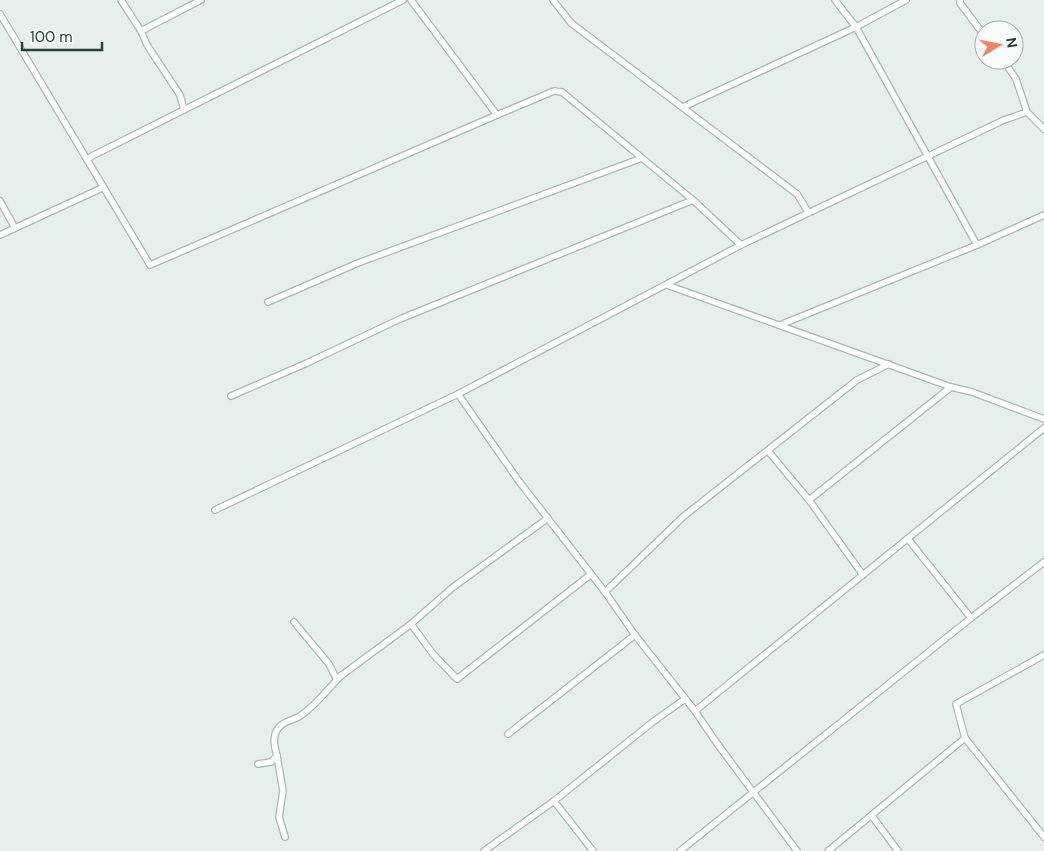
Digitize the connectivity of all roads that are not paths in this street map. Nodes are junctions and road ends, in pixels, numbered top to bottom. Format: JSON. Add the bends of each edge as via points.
{"nodes":[{"id":1,"x":121,"y":0,"type":"edge"},
{"id":2,"x":201,"y":0,"type":"edge"},
{"id":3,"x":403,"y":0,"type":"edge"},
{"id":4,"x":411,"y":0,"type":"edge"},
{"id":5,"x":553,"y":0,"type":"edge"},
{"id":6,"x":835,"y":0,"type":"edge"},
{"id":7,"x":906,"y":0,"type":"edge"},
{"id":8,"x":960,"y":0,"type":"edge"},
{"id":9,"x":0,"y":14,"type":"edge"},
{"id":10,"x":974,"y":23,"type":"edge"},
{"id":11,"x":856,"y":28,"type":"junction"},
{"id":12,"x":141,"y":31,"type":"junction"},
{"id":13,"x":1010,"y":70,"type":"edge"},
{"id":14,"x":683,"y":108,"type":"junction"},
{"id":15,"x":184,"y":110,"type":"junction"},
{"id":16,"x":1027,"y":112,"type":"junction"},
{"id":17,"x":497,"y":115,"type":"junction"},
{"id":18,"x":1044,"y":129,"type":"edge"},
{"id":19,"x":927,"y":156,"type":"junction"},
{"id":20,"x":642,"y":158,"type":"junction"},
{"id":21,"x":87,"y":160,"type":"junction"},
{"id":22,"x":102,"y":188,"type":"junction"},
{"id":23,"x":692,"y":200,"type":"junction"},
{"id":24,"x":0,"y":201,"type":"edge"},
{"id":25,"x":808,"y":212,"type":"junction"},
{"id":26,"x":1044,"y":215,"type":"edge"},
{"id":27,"x":15,"y":228,"type":"junction"},
{"id":28,"x":0,"y":235,"type":"edge"},
{"id":29,"x":741,"y":245,"type":"junction"},
{"id":30,"x":977,"y":246,"type":"junction"},
{"id":31,"x":667,"y":285,"type":"junction"},
{"id":32,"x":268,"y":302,"type":"dead end"},
{"id":33,"x":780,"y":325,"type":"junction"},
{"id":34,"x":889,"y":364,"type":"junction"},
{"id":35,"x":951,"y":386,"type":"junction"},
{"id":36,"x":458,"y":394,"type":"junction"},
{"id":37,"x":231,"y":396,"type":"dead end"},
{"id":38,"x":1044,"y":419,"type":"edge"},
{"id":39,"x":1044,"y":428,"type":"edge"},
{"id":40,"x":768,"y":451,"type":"junction"},
{"id":41,"x":809,"y":500,"type":"junction"},
{"id":42,"x":215,"y":510,"type":"dead end"},
{"id":43,"x":548,"y":518,"type":"junction"},
{"id":44,"x":908,"y":539,"type":"junction"},
{"id":45,"x":1044,"y":562,"type":"edge"},
{"id":46,"x":590,"y":574,"type":"junction"},
{"id":47,"x":863,"y":575,"type":"junction"},
{"id":48,"x":605,"y":592,"type":"junction"},
{"id":49,"x":971,"y":618,"type":"junction"},
{"id":50,"x":294,"y":622,"type":"dead end"},
{"id":51,"x":411,"y":624,"type":"junction"},
{"id":52,"x":635,"y":635,"type":"junction"},
{"id":53,"x":1044,"y":656,"type":"edge"},
{"id":54,"x":342,"y":675,"type":"junction"},
{"id":55,"x":685,"y":699,"type":"junction"},
{"id":56,"x":695,"y":711,"type":"junction"},
{"id":57,"x":508,"y":734,"type":"dead end"},
{"id":58,"x":965,"y":738,"type":"junction"},
{"id":59,"x":278,"y":756,"type":"junction"},
{"id":60,"x":258,"y":764,"type":"dead end"},
{"id":61,"x":754,"y":793,"type":"junction"},
{"id":62,"x":554,"y":801,"type":"junction"},
{"id":63,"x":872,"y":816,"type":"junction"},
{"id":64,"x":285,"y":838,"type":"dead end"},
{"id":65,"x":1044,"y":838,"type":"edge"},
{"id":66,"x":690,"y":849,"type":"edge"},
{"id":67,"x":484,"y":851,"type":"edge"},
{"id":68,"x":593,"y":851,"type":"edge"},
{"id":69,"x":680,"y":851,"type":"edge"},
{"id":70,"x":797,"y":851,"type":"edge"},
{"id":71,"x":828,"y":851,"type":"edge"},
{"id":72,"x":898,"y":851,"type":"edge"}],
"edges":[{"from":1,"to":12,"type":"street"},
{"from":2,"to":12,"type":"street"},
{"from":3,"to":15,"type":"street"},
{"from":4,"to":17,"type":"street"},
{"from":5,"to":14,"type":"street","via":[[571,23]]},
{"from":6,"to":11,"type":"street"},
{"from":7,"to":11,"type":"street"},
{"from":8,"to":10,"type":"street"},
{"from":9,"to":21,"type":"street"},
{"from":11,"to":14,"type":"street"},
{"from":11,"to":19,"type":"street"},
{"from":12,"to":15,"type":"street","via":[[180,95]]},
{"from":13,"to":16,"type":"street"},
{"from":14,"to":25,"type":"street","via":[[797,194]]},
{"from":15,"to":21,"type":"street"},
{"from":16,"to":18,"type":"street"},
{"from":16,"to":19,"type":"street"},
{"from":17,"to":20,"type":"street","via":[[554,91],[562,92]]},
{"from":17,"to":22,"type":"street","via":[[150,266]]},
{"from":19,"to":25,"type":"street"},
{"from":19,"to":30,"type":"street"},
{"from":20,"to":23,"type":"street"},
{"from":20,"to":32,"type":"street","via":[[358,263]]},
{"from":21,"to":22,"type":"street"},
{"from":22,"to":27,"type":"street"},
{"from":23,"to":29,"type":"street"},
{"from":23,"to":37,"type":"street","via":[[400,318]]},
{"from":24,"to":27,"type":"street"},
{"from":25,"to":29,"type":"street"},
{"from":26,"to":30,"type":"street"},
{"from":27,"to":28,"type":"street"},
{"from":29,"to":31,"type":"street"},
{"from":30,"to":33,"type":"street"},
{"from":31,"to":33,"type":"street"},
{"from":31,"to":36,"type":"street"},
{"from":33,"to":34,"type":"street"},
{"from":34,"to":35,"type":"street"},
{"from":34,"to":40,"type":"street","via":[[857,380]]},
{"from":35,"to":38,"type":"street"},
{"from":35,"to":41,"type":"street"},
{"from":36,"to":42,"type":"street"},
{"from":36,"to":43,"type":"street"},
{"from":39,"to":44,"type":"street"},
{"from":40,"to":41,"type":"street"},
{"from":40,"to":48,"type":"street","via":[[684,516]]},
{"from":41,"to":47,"type":"street"},
{"from":43,"to":46,"type":"street"},
{"from":43,"to":51,"type":"street","via":[[452,588]]},
{"from":44,"to":47,"type":"street"},
{"from":44,"to":49,"type":"street"},
{"from":45,"to":49,"type":"street"},
{"from":46,"to":48,"type":"street"},
{"from":46,"to":51,"type":"street","via":[[457,680]]},
{"from":47,"to":56,"type":"street"},
{"from":48,"to":52,"type":"street"},
{"from":49,"to":61,"type":"street"},
{"from":50,"to":54,"type":"street","via":[[329,664],[336,678]]},
{"from":51,"to":54,"type":"street"},
{"from":52,"to":55,"type":"street"},
{"from":52,"to":57,"type":"street"},
{"from":53,"to":58,"type":"street","via":[[956,704]]},
{"from":54,"to":59,"type":"street","via":[[308,710],[278,727],[274,736]]},
{"from":55,"to":56,"type":"street"},
{"from":55,"to":62,"type":"street"},
{"from":56,"to":61,"type":"street"},
{"from":58,"to":63,"type":"street"},
{"from":58,"to":65,"type":"street"},
{"from":59,"to":60,"type":"street","via":[[271,762]]},
{"from":59,"to":64,"type":"street","via":[[283,791],[279,817]]},
{"from":61,"to":66,"type":"street"},
{"from":61,"to":70,"type":"street"},
{"from":62,"to":67,"type":"street"},
{"from":62,"to":68,"type":"street"},
{"from":63,"to":71,"type":"street"},
{"from":63,"to":72,"type":"street"},
{"from":66,"to":69,"type":"street"}]}
